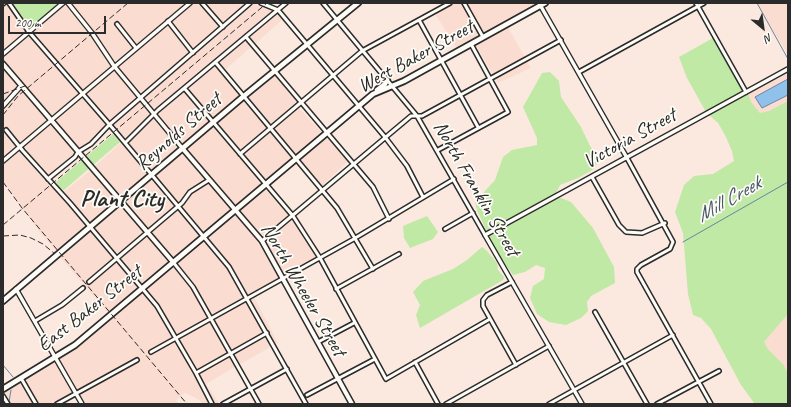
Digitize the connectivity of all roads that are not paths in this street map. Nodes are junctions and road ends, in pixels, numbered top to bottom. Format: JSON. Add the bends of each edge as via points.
{"nodes":[{"id":1,"x":9,"y":3,"type":"edge"},
{"id":2,"x":64,"y":3,"type":"edge"},
{"id":3,"x":68,"y":3,"type":"edge"},
{"id":4,"x":190,"y":3,"type":"edge"},
{"id":5,"x":202,"y":3,"type":"edge"},
{"id":6,"x":250,"y":3,"type":"edge"},
{"id":7,"x":261,"y":3,"type":"edge"},
{"id":8,"x":286,"y":3,"type":"edge"},
{"id":9,"x":323,"y":3,"type":"edge"},
{"id":10,"x":358,"y":3,"type":"edge"},
{"id":11,"x":450,"y":3,"type":"edge"},
{"id":12,"x":464,"y":3,"type":"edge"},
{"id":13,"x":704,"y":3,"type":"edge"},
{"id":14,"x":541,"y":4,"type":"edge"},
{"id":15,"x":697,"y":5,"type":"edge"},
{"id":16,"x":278,"y":10,"type":"junction"},
{"id":17,"x":337,"y":19,"type":"junction"},
{"id":18,"x":419,"y":20,"type":"junction"},
{"id":19,"x":168,"y":21,"type":"junction"},
{"id":20,"x":117,"y":24,"type":"dead end"},
{"id":21,"x":223,"y":27,"type":"junction"},
{"id":22,"x":29,"y":32,"type":"junction"},
{"id":23,"x":246,"y":37,"type":"junction"},
{"id":24,"x":483,"y":37,"type":"junction"},
{"id":25,"x":561,"y":40,"type":"junction"},
{"id":26,"x":306,"y":44,"type":"junction"},
{"id":27,"x":471,"y":44,"type":"junction"},
{"id":28,"x":136,"y":48,"type":"junction"},
{"id":29,"x":362,"y":51,"type":"junction"},
{"id":30,"x":193,"y":53,"type":"junction"},
{"id":31,"x":3,"y":54,"type":"edge"},
{"id":32,"x":441,"y":60,"type":"junction"},
{"id":33,"x":216,"y":63,"type":"junction"},
{"id":34,"x":3,"y":64,"type":"edge"},
{"id":35,"x":114,"y":66,"type":"junction"},
{"id":36,"x":788,"y":69,"type":"edge"},
{"id":37,"x":275,"y":70,"type":"junction"},
{"id":38,"x":579,"y":72,"type":"junction"},
{"id":39,"x":333,"y":76,"type":"junction"},
{"id":40,"x":491,"y":78,"type":"junction"},
{"id":41,"x":386,"y":80,"type":"junction"},
{"id":42,"x":21,"y":86,"type":"junction"},
{"id":43,"x":391,"y":86,"type":"junction"},
{"id":44,"x":185,"y":89,"type":"junction"},
{"id":45,"x":746,"y":92,"type":"junction"},
{"id":46,"x":82,"y":94,"type":"junction"},
{"id":47,"x":373,"y":94,"type":"junction"},
{"id":48,"x":460,"y":94,"type":"junction"},
{"id":49,"x":244,"y":96,"type":"junction"},
{"id":50,"x":141,"y":98,"type":"junction"},
{"id":51,"x":302,"y":102,"type":"junction"},
{"id":52,"x":3,"y":106,"type":"edge"},
{"id":53,"x":358,"y":106,"type":"junction"},
{"id":54,"x":154,"y":114,"type":"junction"},
{"id":55,"x":417,"y":116,"type":"junction"},
{"id":56,"x":51,"y":120,"type":"junction"},
{"id":57,"x":214,"y":122,"type":"junction"},
{"id":58,"x":109,"y":125,"type":"junction"},
{"id":59,"x":271,"y":128,"type":"junction"},
{"id":60,"x":478,"y":128,"type":"junction"},
{"id":61,"x":6,"y":130,"type":"dead end"},
{"id":62,"x":328,"y":132,"type":"junction"},
{"id":63,"x":386,"y":137,"type":"junction"},
{"id":64,"x":124,"y":143,"type":"junction"},
{"id":65,"x":20,"y":146,"type":"junction"},
{"id":66,"x":183,"y":149,"type":"junction"},
{"id":67,"x":438,"y":150,"type":"junction"},
{"id":68,"x":78,"y":152,"type":"junction"},
{"id":69,"x":240,"y":154,"type":"junction"},
{"id":70,"x":297,"y":158,"type":"junction"},
{"id":71,"x":627,"y":158,"type":"junction"},
{"id":72,"x":3,"y":161,"type":"edge"},
{"id":73,"x":354,"y":163,"type":"junction"},
{"id":74,"x":152,"y":175,"type":"junction"},
{"id":75,"x":592,"y":177,"type":"junction"},
{"id":76,"x":48,"y":179,"type":"junction"},
{"id":77,"x":454,"y":179,"type":"junction"},
{"id":78,"x":209,"y":180,"type":"junction"},
{"id":79,"x":266,"y":184,"type":"junction"},
{"id":80,"x":323,"y":190,"type":"junction"},
{"id":81,"x":424,"y":197,"type":"junction"},
{"id":82,"x":122,"y":201,"type":"junction"},
{"id":83,"x":179,"y":206,"type":"junction"},
{"id":84,"x":235,"y":210,"type":"junction"},
{"id":85,"x":473,"y":213,"type":"junction"},
{"id":86,"x":293,"y":216,"type":"junction"},
{"id":87,"x":389,"y":219,"type":"junction"},
{"id":88,"x":664,"y":223,"type":"junction"},
{"id":89,"x":91,"y":227,"type":"junction"},
{"id":90,"x":444,"y":229,"type":"dead end"},
{"id":91,"x":148,"y":232,"type":"junction"},
{"id":92,"x":485,"y":235,"type":"junction"},
{"id":93,"x":204,"y":236,"type":"junction"},
{"id":94,"x":355,"y":239,"type":"junction"},
{"id":95,"x":262,"y":241,"type":"junction"},
{"id":96,"x":399,"y":254,"type":"dead end"},
{"id":97,"x":117,"y":258,"type":"junction"},
{"id":98,"x":320,"y":258,"type":"junction"},
{"id":99,"x":173,"y":262,"type":"junction"},
{"id":100,"x":373,"y":269,"type":"junction"},
{"id":101,"x":283,"y":279,"type":"junction"},
{"id":102,"x":89,"y":282,"type":"dead end"},
{"id":103,"x":512,"y":282,"type":"junction"},
{"id":104,"x":83,"y":288,"type":"dead end"},
{"id":105,"x":142,"y":288,"type":"junction"},
{"id":106,"x":16,"y":289,"type":"junction"},
{"id":107,"x":336,"y":289,"type":"junction"},
{"id":108,"x":248,"y":299,"type":"junction"},
{"id":109,"x":3,"y":301,"type":"edge"},
{"id":110,"x":595,"y":312,"type":"dead end"},
{"id":111,"x":211,"y":318,"type":"junction"},
{"id":112,"x":490,"y":319,"type":"junction"},
{"id":113,"x":35,"y":321,"type":"junction"},
{"id":114,"x":354,"y":322,"type":"junction"},
{"id":115,"x":267,"y":333,"type":"junction"},
{"id":116,"x":673,"y":335,"type":"junction"},
{"id":117,"x":176,"y":338,"type":"junction"},
{"id":118,"x":318,"y":342,"type":"junction"},
{"id":119,"x":549,"y":346,"type":"junction"},
{"id":120,"x":151,"y":352,"type":"dead end"},
{"id":121,"x":231,"y":353,"type":"junction"},
{"id":122,"x":56,"y":358,"type":"junction"},
{"id":123,"x":375,"y":359,"type":"junction"},
{"id":124,"x":137,"y":360,"type":"dead end"},
{"id":125,"x":415,"y":362,"type":"junction"},
{"id":126,"x":624,"y":362,"type":"junction"},
{"id":127,"x":516,"y":365,"type":"junction"},
{"id":128,"x":287,"y":369,"type":"junction"},
{"id":129,"x":719,"y":371,"type":"dead end"},
{"id":130,"x":196,"y":372,"type":"junction"},
{"id":131,"x":21,"y":378,"type":"junction"},
{"id":132,"x":338,"y":379,"type":"junction"},
{"id":133,"x":699,"y":382,"type":"junction"},
{"id":134,"x":3,"y":389,"type":"edge"},
{"id":135,"x":251,"y":389,"type":"junction"},
{"id":136,"x":574,"y":390,"type":"junction"},
{"id":137,"x":76,"y":393,"type":"junction"},
{"id":138,"x":3,"y":396,"type":"edge"},
{"id":139,"x":307,"y":396,"type":"dead end"},
{"id":140,"x":8,"y":404,"type":"edge"},
{"id":141,"x":36,"y":404,"type":"edge"},
{"id":142,"x":57,"y":404,"type":"edge"},
{"id":143,"x":82,"y":404,"type":"edge"},
{"id":144,"x":212,"y":404,"type":"edge"},
{"id":145,"x":223,"y":404,"type":"edge"},
{"id":146,"x":259,"y":404,"type":"edge"},
{"id":147,"x":306,"y":404,"type":"edge"},
{"id":148,"x":352,"y":404,"type":"edge"},
{"id":149,"x":438,"y":404,"type":"edge"},
{"id":150,"x":446,"y":404,"type":"edge"},
{"id":151,"x":549,"y":404,"type":"edge"},
{"id":152,"x":582,"y":404,"type":"edge"},
{"id":153,"x":647,"y":404,"type":"edge"},
{"id":154,"x":658,"y":404,"type":"edge"},
{"id":155,"x":711,"y":404,"type":"edge"}],
"edges":[{"from":1,"to":22,"type":"street"},
{"from":2,"to":22,"type":"street"},
{"from":3,"to":35,"type":"street","name":"North Wheeler Street"},
{"from":4,"to":19,"type":"street"},
{"from":5,"to":21,"type":"street"},
{"from":6,"to":21,"type":"street"},
{"from":7,"to":16,"type":"street"},
{"from":8,"to":16,"type":"street"},
{"from":9,"to":17,"type":"street","name":"North Franklin Street"},
{"from":10,"to":17,"type":"main road","name":"Reynolds Street"},
{"from":11,"to":18,"type":"street"},
{"from":12,"to":24,"type":"street"},
{"from":13,"to":15,"type":"street"},
{"from":14,"to":24,"type":"main road","name":"West Baker Street"},
{"from":14,"to":25,"type":"street"},
{"from":15,"to":38,"type":"street"},
{"from":15,"to":45,"type":"street"},
{"from":16,"to":23,"type":"street"},
{"from":16,"to":26,"type":"street"},
{"from":17,"to":26,"type":"main road","name":"Reynolds Street"},
{"from":17,"to":29,"type":"street","name":"North Franklin Street"},
{"from":18,"to":29,"type":"street"},
{"from":18,"to":32,"type":"street"},
{"from":19,"to":28,"type":"street"},
{"from":19,"to":30,"type":"street"},
{"from":20,"to":28,"type":"street"},
{"from":21,"to":30,"type":"street"},
{"from":22,"to":31,"type":"street"},
{"from":22,"to":46,"type":"street"},
{"from":23,"to":33,"type":"street"},
{"from":23,"to":37,"type":"street"},
{"from":24,"to":27,"type":"main road","name":"West Baker Street"},
{"from":25,"to":38,"type":"street"},
{"from":25,"to":40,"type":"street"},
{"from":26,"to":37,"type":"main road","name":"Reynolds Street"},
{"from":26,"to":39,"type":"street"},
{"from":27,"to":32,"type":"main road","name":"West Baker Street"},
{"from":27,"to":40,"type":"street"},
{"from":28,"to":35,"type":"street"},
{"from":29,"to":39,"type":"street"},
{"from":29,"to":41,"type":"street","name":"North Franklin Street"},
{"from":30,"to":50,"type":"street"},
{"from":32,"to":43,"type":"main road","name":"West Baker Street"},
{"from":32,"to":48,"type":"street"},
{"from":33,"to":44,"type":"street"},
{"from":33,"to":49,"type":"street"},
{"from":34,"to":42,"type":"main road"},
{"from":35,"to":46,"type":"street"},
{"from":35,"to":50,"type":"street","name":"North Wheeler Street"},
{"from":36,"to":45,"type":"street","name":"Victoria Street"},
{"from":37,"to":49,"type":"main road","name":"Reynolds Street"},
{"from":37,"to":51,"type":"street"},
{"from":38,"to":71,"type":"street"},
{"from":39,"to":51,"type":"street"},
{"from":39,"to":53,"type":"street"},
{"from":40,"to":48,"type":"street"},
{"from":40,"to":60,"type":"street","via":[[508,112]]},
{"from":41,"to":43,"type":"street","name":"North Franklin Street"},
{"from":41,"to":47,"type":"main road"},
{"from":42,"to":52,"type":"street"},
{"from":42,"to":56,"type":"main road"},
{"from":43,"to":47,"type":"main road","name":"West Baker Street"},
{"from":43,"to":55,"type":"street","name":"North Franklin Street"},
{"from":44,"to":54,"type":"street"},
{"from":44,"to":57,"type":"street"},
{"from":45,"to":71,"type":"street","name":"Victoria Street"},
{"from":46,"to":56,"type":"street"},
{"from":46,"to":58,"type":"street"},
{"from":47,"to":53,"type":"main road","name":"West Baker Street"},
{"from":48,"to":55,"type":"street","via":[[422,116]]},
{"from":48,"to":60,"type":"street"},
{"from":49,"to":57,"type":"main road","name":"Reynolds Street"},
{"from":49,"to":59,"type":"street"},
{"from":50,"to":54,"type":"street","name":"North Wheeler Street"},
{"from":50,"to":58,"type":"street"},
{"from":51,"to":59,"type":"street"},
{"from":51,"to":62,"type":"street"},
{"from":53,"to":62,"type":"main road","name":"West Baker Street"},
{"from":53,"to":63,"type":"street"},
{"from":54,"to":64,"type":"street"},
{"from":54,"to":66,"type":"street","name":"North Wheeler Street"},
{"from":55,"to":63,"type":"street","via":[[411,116]]},
{"from":55,"to":67,"type":"street","name":"North Franklin Street"},
{"from":56,"to":65,"type":"street"},
{"from":56,"to":68,"type":"main road"},
{"from":57,"to":66,"type":"main road","name":"Reynolds Street"},
{"from":57,"to":69,"type":"street"},
{"from":58,"to":64,"type":"street"},
{"from":58,"to":68,"type":"street","via":[[91,144]]},
{"from":59,"to":69,"type":"street"},
{"from":59,"to":70,"type":"street"},
{"from":60,"to":67,"type":"street"},
{"from":61,"to":65,"type":"street"},
{"from":62,"to":70,"type":"main road","name":"West Baker Street"},
{"from":62,"to":73,"type":"street"},
{"from":63,"to":73,"type":"street"},
{"from":63,"to":81,"type":"street","via":[[408,166]]},
{"from":64,"to":74,"type":"street"},
{"from":65,"to":72,"type":"street"},
{"from":65,"to":76,"type":"street"},
{"from":66,"to":74,"type":"main road","name":"Reynolds Street"},
{"from":66,"to":78,"type":"main road","name":"North Wheeler Street"},
{"from":67,"to":77,"type":"street","name":"North Franklin Street"},
{"from":68,"to":76,"type":"street"},
{"from":68,"to":82,"type":"main road"},
{"from":69,"to":79,"type":"street"},
{"from":70,"to":79,"type":"main road","name":"West Baker Street"},
{"from":70,"to":80,"type":"street"},
{"from":71,"to":75,"type":"street","name":"Victoria Street"},
{"from":71,"to":88,"type":"street"},
{"from":73,"to":80,"type":"street"},
{"from":73,"to":87,"type":"street","via":[[374,187]]},
{"from":74,"to":82,"type":"main road","name":"Reynolds Street"},
{"from":74,"to":83,"type":"street"},
{"from":75,"to":88,"type":"street","via":[[619,225],[626,232],[642,233]]},
{"from":75,"to":92,"type":"street","name":"Victoria Street"},
{"from":76,"to":89,"type":"street"},
{"from":77,"to":81,"type":"street"},
{"from":77,"to":85,"type":"street","name":"North Franklin Street"},
{"from":78,"to":83,"type":"street","via":[[190,192]]},
{"from":78,"to":84,"type":"main road","name":"North Wheeler Street"},
{"from":79,"to":84,"type":"main road","name":"West Baker Street"},
{"from":79,"to":86,"type":"street"},
{"from":80,"to":86,"type":"street"},
{"from":80,"to":94,"type":"street"},
{"from":81,"to":87,"type":"street"},
{"from":82,"to":89,"type":"main road","name":"Reynolds Street"},
{"from":82,"to":91,"type":"main road"},
{"from":83,"to":91,"type":"street"},
{"from":83,"to":93,"type":"street"},
{"from":84,"to":93,"type":"main road","name":"West Baker Street"},
{"from":84,"to":95,"type":"main road","name":"North Wheeler Street"},
{"from":85,"to":90,"type":"street"},
{"from":85,"to":92,"type":"street","name":"North Franklin Street"},
{"from":86,"to":95,"type":"street"},
{"from":86,"to":98,"type":"street"},
{"from":87,"to":94,"type":"street"},
{"from":88,"to":116,"type":"street","via":[[673,244],[668,251],[637,269]]},
{"from":89,"to":97,"type":"street"},
{"from":89,"to":106,"type":"main road","name":"Reynolds Street"},
{"from":91,"to":97,"type":"street"},
{"from":91,"to":99,"type":"main road"},
{"from":92,"to":103,"type":"street","name":"North Franklin Street"},
{"from":93,"to":99,"type":"main road","name":"East Baker Street"},
{"from":93,"to":108,"type":"street","via":[[229,267]]},
{"from":94,"to":98,"type":"street"},
{"from":94,"to":100,"type":"street"},
{"from":95,"to":101,"type":"main road","name":"North Wheeler Street"},
{"from":96,"to":100,"type":"street"},
{"from":97,"to":102,"type":"street"},
{"from":97,"to":105,"type":"street"},
{"from":98,"to":101,"type":"street"},
{"from":98,"to":107,"type":"street"},
{"from":99,"to":105,"type":"main road","name":"East Baker Street"},
{"from":99,"to":111,"type":"street","via":[[193,287]]},
{"from":100,"to":107,"type":"street"},
{"from":101,"to":108,"type":"street"},
{"from":101,"to":118,"type":"main road","name":"North Wheeler Street"},
{"from":103,"to":112,"type":"street","via":[[487,295],[483,300],[483,306]]},
{"from":103,"to":119,"type":"street","name":"North Franklin Street"},
{"from":104,"to":113,"type":"street","via":[[62,305]]},
{"from":105,"to":117,"type":"street","via":[[157,306]]},
{"from":105,"to":122,"type":"main road","name":"East Baker Street"},
{"from":106,"to":109,"type":"main road","name":"Reynolds Street"},
{"from":106,"to":113,"type":"street"},
{"from":107,"to":114,"type":"street"},
{"from":108,"to":111,"type":"street"},
{"from":108,"to":115,"type":"street"},
{"from":110,"to":126,"type":"street"},
{"from":111,"to":117,"type":"street"},
{"from":111,"to":121,"type":"street"},
{"from":112,"to":125,"type":"street"},
{"from":112,"to":127,"type":"street"},
{"from":113,"to":122,"type":"street"},
{"from":114,"to":118,"type":"street"},
{"from":114,"to":123,"type":"street"},
{"from":115,"to":121,"type":"street"},
{"from":115,"to":128,"type":"street"},
{"from":116,"to":126,"type":"street"},
{"from":116,"to":133,"type":"street"},
{"from":117,"to":120,"type":"street"},
{"from":117,"to":130,"type":"street"},
{"from":118,"to":132,"type":"main road","name":"North Wheeler Street"},
{"from":119,"to":127,"type":"street"},
{"from":119,"to":136,"type":"street","name":"North Franklin Street"},
{"from":121,"to":130,"type":"street"},
{"from":121,"to":135,"type":"street"},
{"from":122,"to":131,"type":"main road","name":"East Baker Street"},
{"from":122,"to":137,"type":"street"},
{"from":123,"to":125,"type":"street","via":[[386,379]]},
{"from":123,"to":132,"type":"street"},
{"from":124,"to":137,"type":"street"},
{"from":125,"to":149,"type":"street"},
{"from":126,"to":136,"type":"street"},
{"from":126,"to":153,"type":"street"},
{"from":127,"to":150,"type":"street"},
{"from":128,"to":135,"type":"street"},
{"from":128,"to":147,"type":"street"},
{"from":129,"to":133,"type":"street"},
{"from":130,"to":144,"type":"street"},
{"from":131,"to":134,"type":"main road","name":"East Baker Street"},
{"from":131,"to":141,"type":"street"},
{"from":132,"to":139,"type":"street"},
{"from":132,"to":148,"type":"main road","name":"North Wheeler Street"},
{"from":133,"to":154,"type":"street"},
{"from":133,"to":155,"type":"street"},
{"from":135,"to":145,"type":"street"},
{"from":135,"to":146,"type":"street"},
{"from":136,"to":151,"type":"street"},
{"from":136,"to":152,"type":"street","name":"North Franklin Street"},
{"from":137,"to":142,"type":"street"},
{"from":137,"to":143,"type":"street"},
{"from":138,"to":140,"type":"street"}]}
